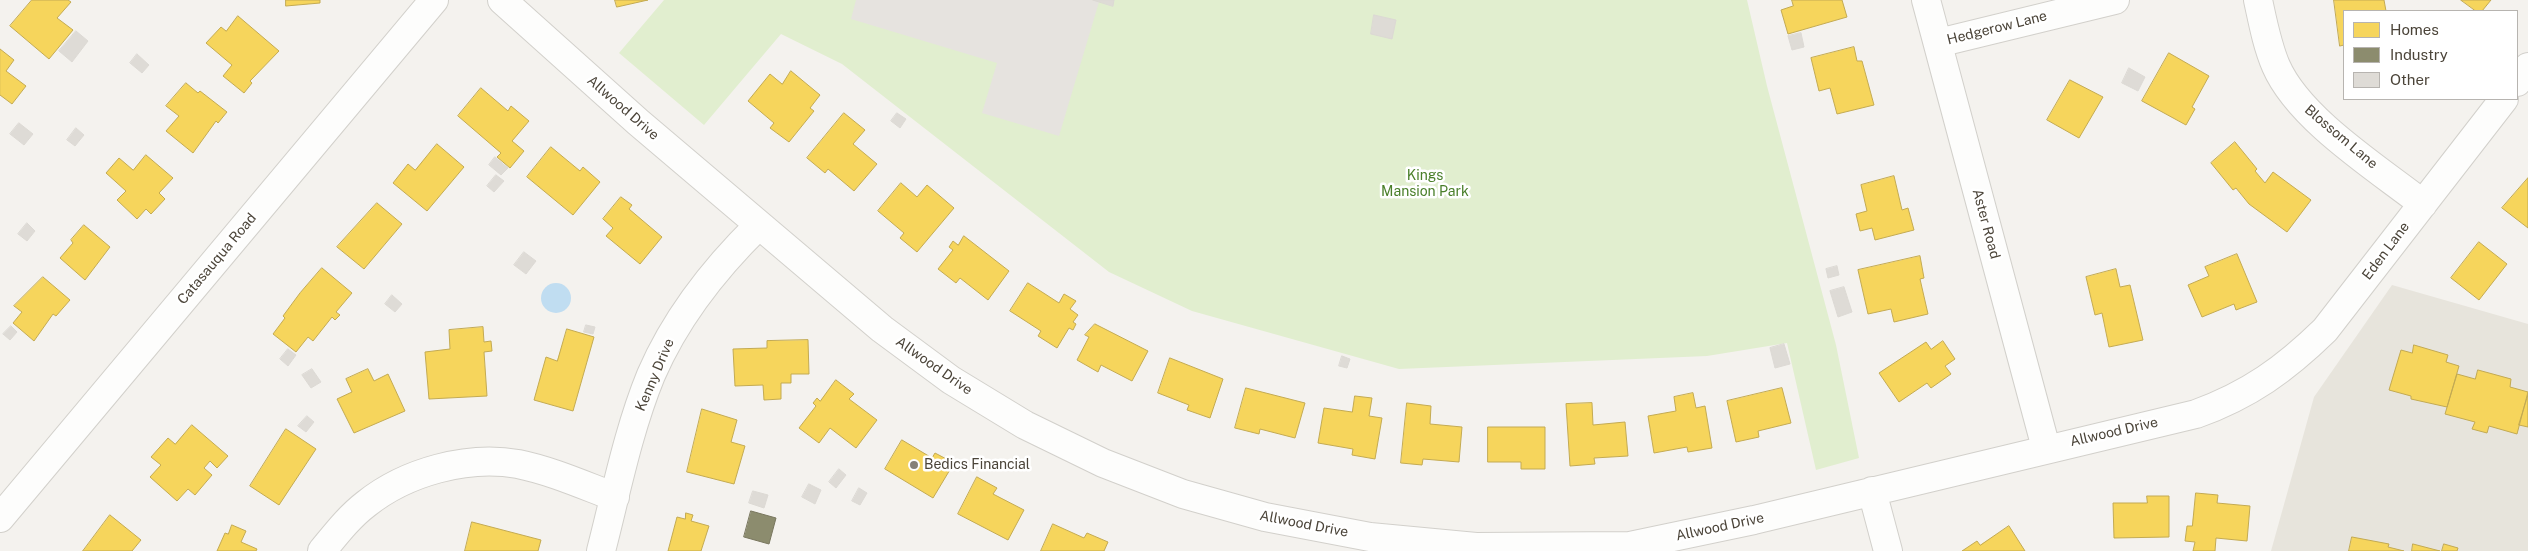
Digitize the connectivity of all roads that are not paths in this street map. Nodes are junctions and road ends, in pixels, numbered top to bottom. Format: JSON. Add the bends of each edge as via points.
{"nodes":[{"id":1,"x":434,"y":0,"type":"edge"},
{"id":2,"x":502,"y":0,"type":"edge"},
{"id":3,"x":1926,"y":0,"type":"edge"},
{"id":4,"x":2115,"y":0,"type":"edge"},
{"id":5,"x":2258,"y":0,"type":"edge"},
{"id":6,"x":1938,"y":43,"type":"junction"},
{"id":7,"x":2528,"y":67,"type":"edge"},
{"id":8,"x":2518,"y":81,"type":"edge"},
{"id":9,"x":2503,"y":100,"type":"edge"},
{"id":10,"x":2423,"y":204,"type":"junction"},
{"id":11,"x":759,"y":225,"type":"junction"},
{"id":12,"x":2253,"y":389,"type":"joint"},
{"id":13,"x":2046,"y":448,"type":"junction"},
{"id":14,"x":1872,"y":491,"type":"junction"},
{"id":15,"x":615,"y":497,"type":"junction"},
{"id":16,"x":0,"y":518,"type":"edge"},
{"id":17,"x":1588,"y":549,"type":"edge"},
{"id":18,"x":322,"y":551,"type":"edge"},
{"id":19,"x":602,"y":551,"type":"edge"},
{"id":20,"x":1888,"y":551,"type":"edge"}],
"edges":[{"from":1,"to":16,"type":"street","name":"Catasauqua Road"},
{"from":2,"to":11,"type":"street","name":"Allwood Drive"},
{"from":3,"to":6,"type":"street","name":"Aster Road"},
{"from":4,"to":6,"type":"street","name":"Hedgerow Lane"},
{"from":5,"to":10,"type":"street","name":"Blossom Lane","via":[[2266,38],[2277,68],[2294,95],[2314,118]]},
{"from":6,"to":13,"type":"street","name":"Aster Road"},
{"from":7,"to":8,"type":"street"},
{"from":9,"to":10,"type":"street","name":"Eden Lane"},
{"from":10,"to":12,"type":"street","name":"Eden Lane","via":[[2325,330],[2294,361]]},
{"from":11,"to":15,"type":"street","name":"Kenny Drive","via":[[708,279],[668,342],[638,411]]},
{"from":11,"to":17,"type":"street","name":"Allwood Drive","via":[[882,329],[951,380],[1025,425],[1103,463],[1183,494],[1265,517],[1370,537],[1476,547]]},
{"from":12,"to":13,"type":"street","name":"Allwood Drive","via":[[2196,414]]},
{"from":13,"to":14,"type":"street","name":"Allwood Drive"},
{"from":14,"to":17,"type":"street","name":"Allwood Drive","via":[[1630,546]]},
{"from":14,"to":20,"type":"street"},
{"from":15,"to":18,"type":"street","via":[[551,472],[516,464],[464,464],[430,471],[397,484],[367,503],[341,527]]},
{"from":15,"to":19,"type":"street","name":"Kenny Drive"}]}
